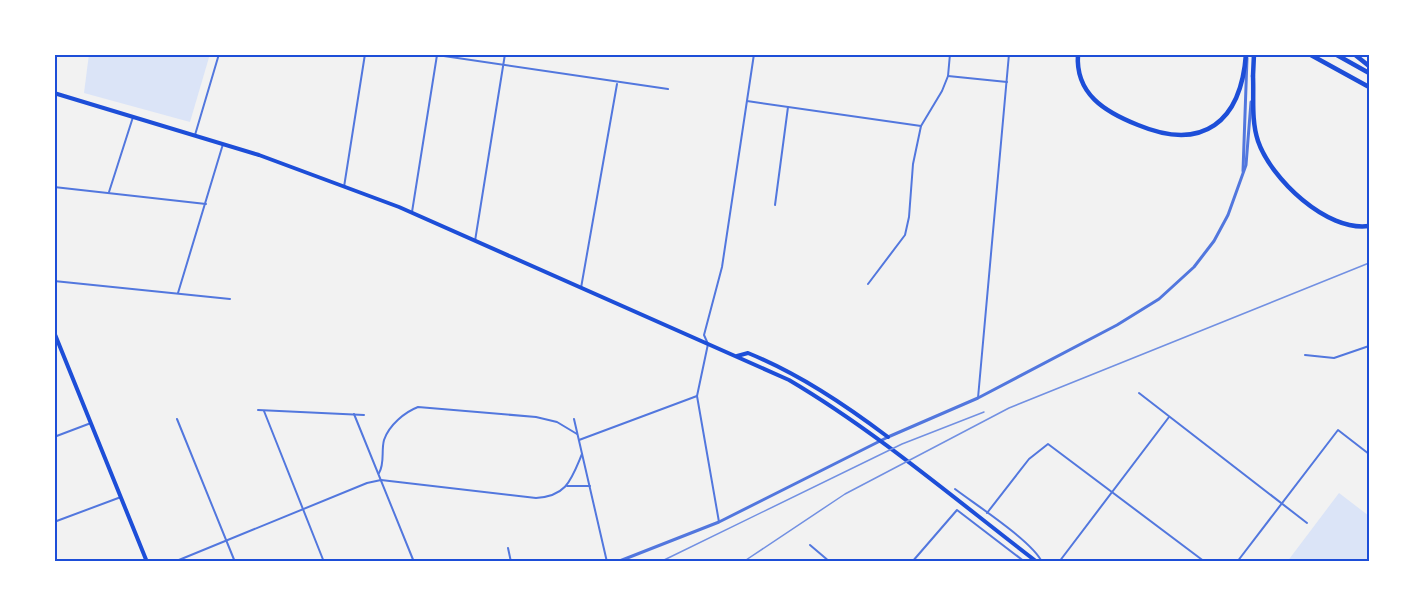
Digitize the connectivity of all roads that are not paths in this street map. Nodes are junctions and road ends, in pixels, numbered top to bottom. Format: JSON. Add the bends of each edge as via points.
{"nodes":[{"id":1,"x":219,"y":54,"type":"edge"},
{"id":2,"x":365,"y":54,"type":"edge"},
{"id":3,"x":437,"y":54,"type":"edge"},
{"id":4,"x":505,"y":54,"type":"edge"},
{"id":5,"x":754,"y":54,"type":"edge"},
{"id":6,"x":950,"y":54,"type":"edge"},
{"id":7,"x":1009,"y":54,"type":"edge"},
{"id":8,"x":1078,"y":54,"type":"edge"},
{"id":9,"x":1246,"y":54,"type":"edge"},
{"id":10,"x":1254,"y":54,"type":"edge"},
{"id":11,"x":1309,"y":54,"type":"edge"},
{"id":12,"x":1335,"y":54,"type":"edge"},
{"id":13,"x":1354,"y":54,"type":"edge"},
{"id":14,"x":1369,"y":66,"type":"edge"},
{"id":15,"x":504,"y":67,"type":"junction"},
{"id":16,"x":1369,"y":73,"type":"edge"},
{"id":17,"x":948,"y":76,"type":"junction"},
{"id":18,"x":1253,"y":76,"type":"junction"},
{"id":19,"x":617,"y":82,"type":"junction"},
{"id":20,"x":1007,"y":82,"type":"junction"},
{"id":21,"x":668,"y":89,"type":"dead end"},
{"id":22,"x":1369,"y":89,"type":"edge"},
{"id":23,"x":54,"y":93,"type":"edge"},
{"id":24,"x":747,"y":100,"type":"junction"},
{"id":25,"x":788,"y":107,"type":"junction"},
{"id":26,"x":133,"y":117,"type":"junction"},
{"id":27,"x":921,"y":126,"type":"junction"},
{"id":28,"x":195,"y":135,"type":"junction"},
{"id":29,"x":223,"y":144,"type":"junction"},
{"id":30,"x":1240,"y":185,"type":"junction"},
{"id":31,"x":54,"y":187,"type":"edge"},
{"id":32,"x":344,"y":187,"type":"junction"},
{"id":33,"x":109,"y":193,"type":"junction"},
{"id":34,"x":206,"y":204,"type":"junction"},
{"id":35,"x":775,"y":205,"type":"dead end"},
{"id":36,"x":412,"y":212,"type":"junction"},
{"id":37,"x":1369,"y":226,"type":"edge"},
{"id":38,"x":475,"y":241,"type":"junction"},
{"id":39,"x":54,"y":281,"type":"edge"},
{"id":40,"x":867,"y":284,"type":"dead end"},
{"id":41,"x":581,"y":288,"type":"junction"},
{"id":42,"x":178,"y":293,"type":"junction"},
{"id":43,"x":230,"y":299,"type":"dead end"},
{"id":44,"x":54,"y":332,"type":"edge"},
{"id":45,"x":708,"y":344,"type":"junction"},
{"id":46,"x":1369,"y":346,"type":"edge"},
{"id":47,"x":61,"y":349,"type":"junction"},
{"id":48,"x":54,"y":352,"type":"edge"},
{"id":49,"x":1305,"y":355,"type":"dead end"},
{"id":50,"x":737,"y":356,"type":"junction"},
{"id":51,"x":1139,"y":393,"type":"dead end"},
{"id":52,"x":697,"y":396,"type":"junction"},
{"id":53,"x":978,"y":398,"type":"junction"},
{"id":54,"x":258,"y":410,"type":"dead end"},
{"id":55,"x":264,"y":411,"type":"junction"},
{"id":56,"x":354,"y":414,"type":"junction"},
{"id":57,"x":364,"y":415,"type":"dead end"},
{"id":58,"x":1169,"y":417,"type":"junction"},
{"id":59,"x":177,"y":419,"type":"dead end"},
{"id":60,"x":574,"y":419,"type":"dead end"},
{"id":61,"x":91,"y":423,"type":"junction"},
{"id":62,"x":578,"y":434,"type":"junction"},
{"id":63,"x":54,"y":437,"type":"edge"},
{"id":64,"x":888,"y":437,"type":"junction"},
{"id":65,"x":579,"y":440,"type":"junction"},
{"id":66,"x":582,"y":454,"type":"junction"},
{"id":67,"x":1369,"y":454,"type":"edge"},
{"id":68,"x":379,"y":473,"type":"junction"},
{"id":69,"x":381,"y":480,"type":"junction"},
{"id":70,"x":567,"y":486,"type":"junction"},
{"id":71,"x":590,"y":486,"type":"junction"},
{"id":72,"x":955,"y":489,"type":"dead end"},
{"id":73,"x":1113,"y":493,"type":"junction"},
{"id":74,"x":121,"y":497,"type":"junction"},
{"id":75,"x":1281,"y":504,"type":"junction"},
{"id":76,"x":302,"y":509,"type":"junction"},
{"id":77,"x":987,"y":513,"type":"junction"},
{"id":78,"x":54,"y":522,"type":"edge"},
{"id":79,"x":718,"y":522,"type":"junction"},
{"id":80,"x":1307,"y":523,"type":"dead end"},
{"id":81,"x":227,"y":541,"type":"junction"},
{"id":82,"x":810,"y":545,"type":"dead end"},
{"id":83,"x":508,"y":548,"type":"dead end"},
{"id":84,"x":147,"y":562,"type":"edge"},
{"id":85,"x":174,"y":562,"type":"edge"},
{"id":86,"x":235,"y":562,"type":"edge"},
{"id":87,"x":324,"y":562,"type":"edge"},
{"id":88,"x":414,"y":562,"type":"edge"},
{"id":89,"x":511,"y":562,"type":"edge"},
{"id":90,"x":608,"y":562,"type":"edge"},
{"id":91,"x":617,"y":562,"type":"edge"},
{"id":92,"x":830,"y":562,"type":"edge"},
{"id":93,"x":912,"y":562,"type":"edge"},
{"id":94,"x":1025,"y":562,"type":"edge"},
{"id":95,"x":1039,"y":562,"type":"edge"},
{"id":96,"x":1059,"y":562,"type":"edge"},
{"id":97,"x":1205,"y":562,"type":"edge"},
{"id":98,"x":1237,"y":562,"type":"edge"}],
"edges":[{"from":1,"to":28,"type":"street"},
{"from":2,"to":32,"type":"street"},
{"from":3,"to":15,"type":"street"},
{"from":3,"to":36,"type":"street"},
{"from":4,"to":15,"type":"street"},
{"from":5,"to":24,"type":"street"},
{"from":6,"to":17,"type":"street"},
{"from":7,"to":20,"type":"street"},
{"from":8,"to":9,"type":"highway","via":[[1082,83],[1103,109],[1158,133],[1185,137],[1209,129],[1228,113],[1240,91]]},
{"from":9,"to":30,"type":"street","via":[[1245,142]]},
{"from":10,"to":18,"type":"highway"},
{"from":11,"to":22,"type":"highway"},
{"from":12,"to":16,"type":"highway"},
{"from":13,"to":14,"type":"highway"},
{"from":15,"to":19,"type":"street"},
{"from":15,"to":38,"type":"street"},
{"from":17,"to":20,"type":"street"},
{"from":17,"to":27,"type":"street"},
{"from":18,"to":30,"type":"street","via":[[1249,154]]},
{"from":18,"to":37,"type":"highway","via":[[1256,134],[1276,172],[1330,219],[1354,227]]},
{"from":19,"to":21,"type":"street"},
{"from":19,"to":41,"type":"street"},
{"from":20,"to":53,"type":"street"},
{"from":23,"to":26,"type":"main road"},
{"from":24,"to":25,"type":"street"},
{"from":24,"to":45,"type":"street","via":[[722,267],[704,335]]},
{"from":25,"to":27,"type":"street"},
{"from":25,"to":35,"type":"street"},
{"from":26,"to":28,"type":"main road"},
{"from":26,"to":33,"type":"street"},
{"from":27,"to":40,"type":"street","via":[[905,235]]},
{"from":28,"to":29,"type":"main road"},
{"from":29,"to":32,"type":"main road"},
{"from":29,"to":34,"type":"street"},
{"from":30,"to":53,"type":"street","via":[[1214,242],[1171,290],[1132,316]]},
{"from":31,"to":33,"type":"street"},
{"from":32,"to":36,"type":"main road"},
{"from":33,"to":34,"type":"street"},
{"from":34,"to":42,"type":"street"},
{"from":36,"to":38,"type":"main road"},
{"from":38,"to":41,"type":"main road"},
{"from":39,"to":42,"type":"street"},
{"from":41,"to":45,"type":"main road"},
{"from":42,"to":43,"type":"street"},
{"from":44,"to":47,"type":"main road"},
{"from":45,"to":50,"type":"main road"},
{"from":45,"to":52,"type":"street"},
{"from":46,"to":49,"type":"street","via":[[1334,358]]},
{"from":47,"to":48,"type":"street"},
{"from":47,"to":61,"type":"main road"},
{"from":50,"to":64,"type":"main road","via":[[748,353],[805,380]]},
{"from":50,"to":95,"type":"main road","via":[[832,405]]},
{"from":51,"to":58,"type":"street"},
{"from":52,"to":65,"type":"street"},
{"from":52,"to":79,"type":"street"},
{"from":53,"to":64,"type":"street"},
{"from":54,"to":55,"type":"street"},
{"from":55,"to":56,"type":"street"},
{"from":55,"to":76,"type":"street"},
{"from":56,"to":57,"type":"street"},
{"from":56,"to":68,"type":"street"},
{"from":58,"to":73,"type":"street"},
{"from":58,"to":75,"type":"street"},
{"from":59,"to":81,"type":"street"},
{"from":60,"to":62,"type":"street"},
{"from":61,"to":63,"type":"street"},
{"from":61,"to":74,"type":"main road"},
{"from":62,"to":65,"type":"street"},
{"from":62,"to":68,"type":"street","via":[[557,422],[536,417],[418,407],[406,412],[388,431]]},
{"from":64,"to":79,"type":"street"},
{"from":65,"to":66,"type":"street"},
{"from":66,"to":70,"type":"street"},
{"from":66,"to":71,"type":"street"},
{"from":67,"to":75,"type":"street","via":[[1338,430]]},
{"from":68,"to":69,"type":"street"},
{"from":69,"to":70,"type":"street","via":[[536,498],[552,497]]},
{"from":69,"to":76,"type":"street"},
{"from":69,"to":88,"type":"street"},
{"from":70,"to":71,"type":"street"},
{"from":71,"to":90,"type":"street"},
{"from":72,"to":77,"type":"street"},
{"from":73,"to":77,"type":"street","via":[[1048,444],[1029,459]]},
{"from":73,"to":96,"type":"street"},
{"from":73,"to":97,"type":"street"},
{"from":74,"to":78,"type":"street"},
{"from":74,"to":84,"type":"main road"},
{"from":75,"to":80,"type":"street"},
{"from":75,"to":98,"type":"street"},
{"from":76,"to":81,"type":"street"},
{"from":76,"to":87,"type":"street"},
{"from":77,"to":95,"type":"street","via":[[1039,555]]},
{"from":79,"to":91,"type":"street"},
{"from":81,"to":85,"type":"street"},
{"from":81,"to":86,"type":"street"},
{"from":82,"to":92,"type":"street"},
{"from":83,"to":89,"type":"street"},
{"from":93,"to":94,"type":"street","via":[[957,510]]}]}
